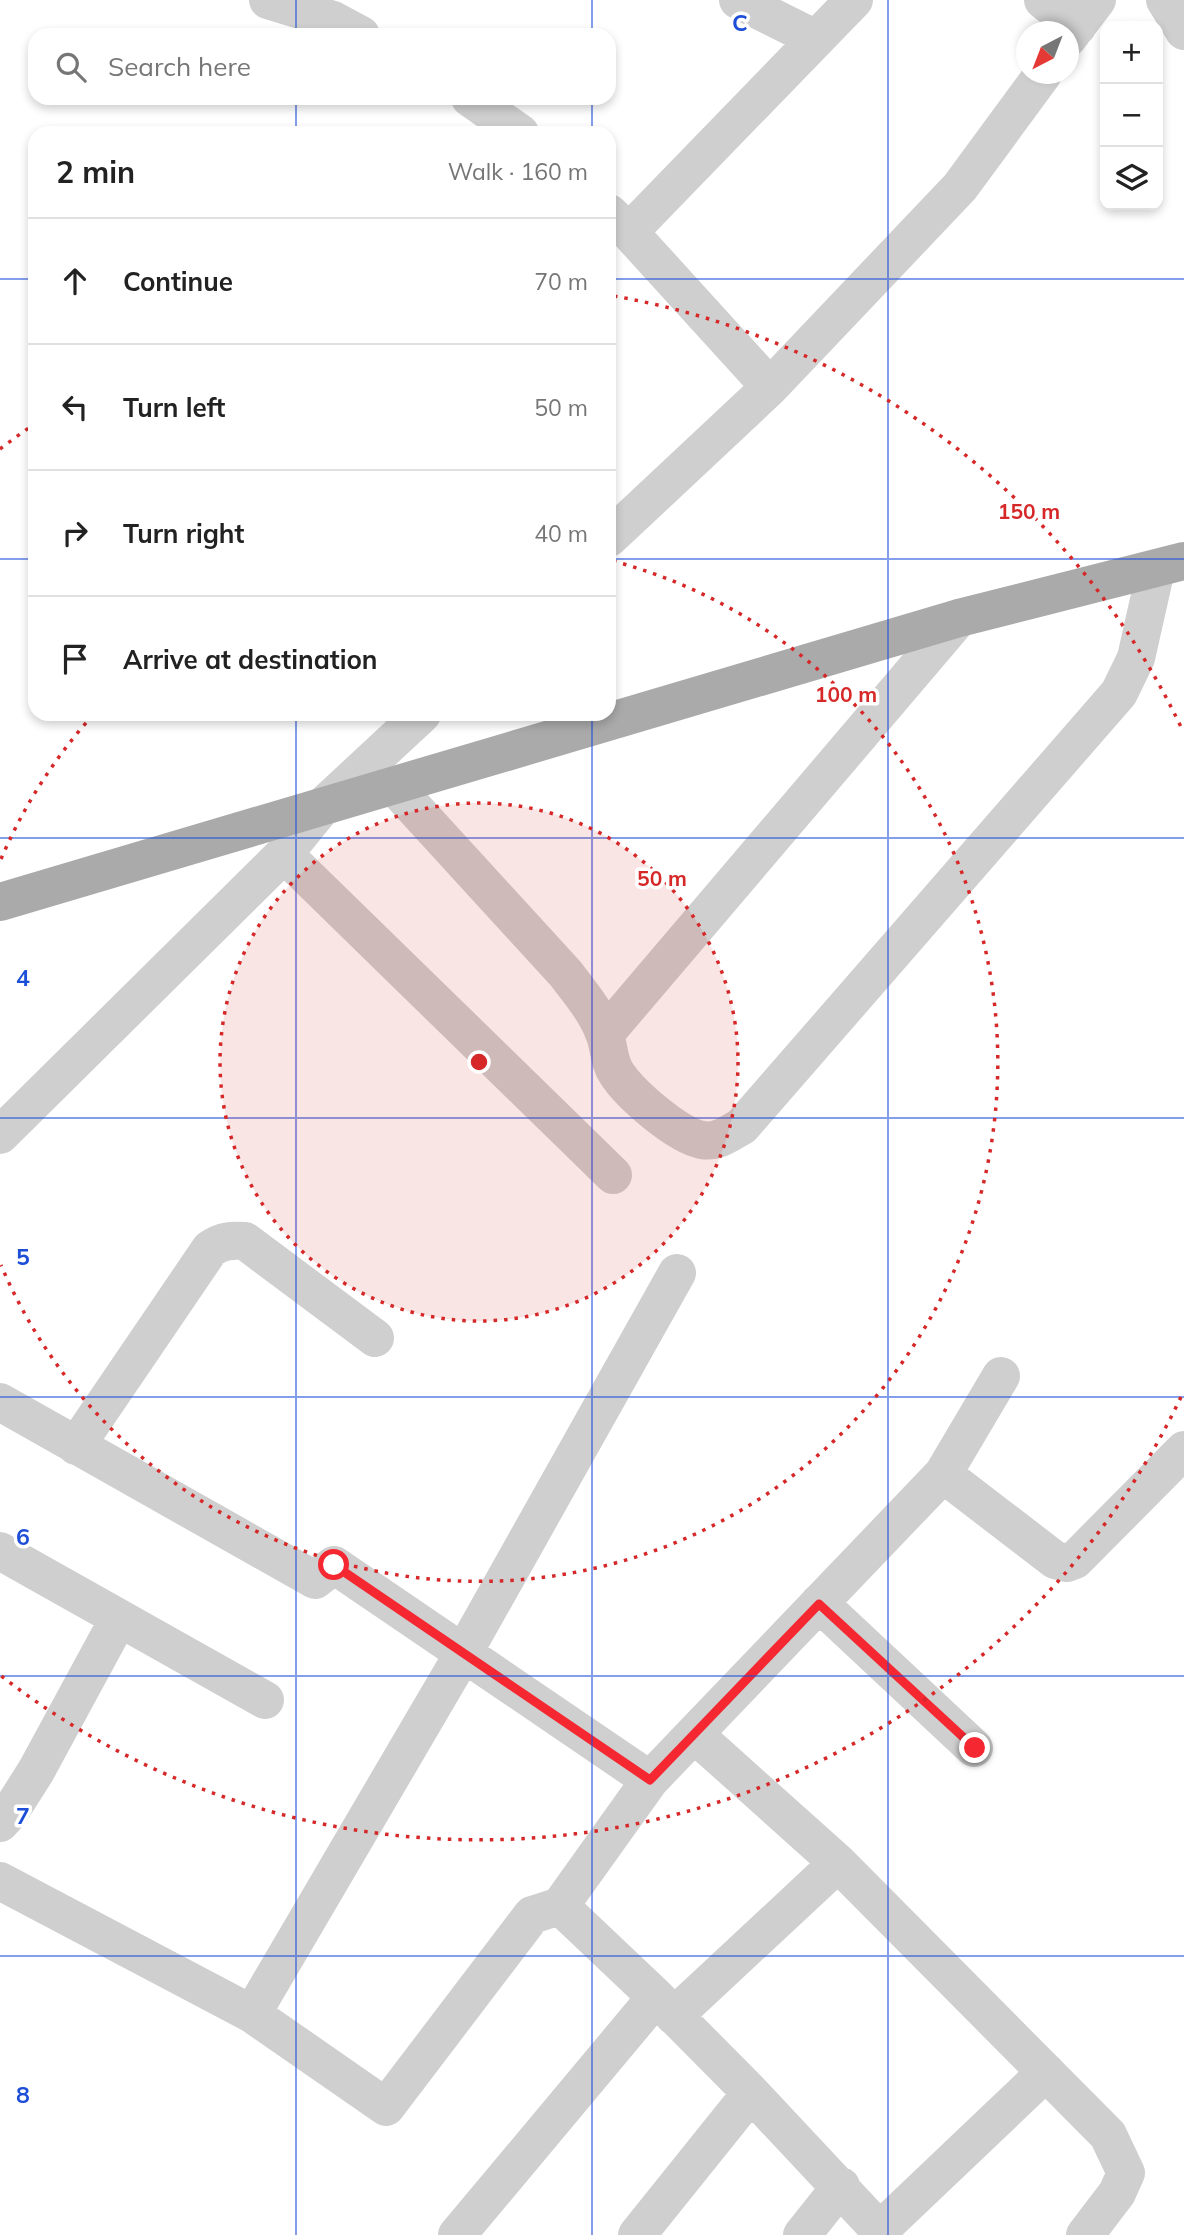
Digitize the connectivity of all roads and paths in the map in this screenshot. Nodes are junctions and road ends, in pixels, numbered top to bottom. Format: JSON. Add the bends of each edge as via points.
{"nodes":[{"id":1,"x":268,"y":0,"type":"edge"},
{"id":2,"x":738,"y":0,"type":"edge"},
{"id":3,"x":854,"y":0,"type":"edge"},
{"id":4,"x":1043,"y":0,"type":"edge"},
{"id":5,"x":1165,"y":0,"type":"edge"},
{"id":6,"x":1081,"y":22,"type":"edge"},
{"id":7,"x":348,"y":28,"type":"edge"},
{"id":8,"x":1184,"y":32,"type":"edge"},
{"id":9,"x":816,"y":40,"type":"junction"},
{"id":10,"x":1036,"y":84,"type":"edge"},
{"id":11,"x":480,"y":105,"type":"edge"},
{"id":12,"x":510,"y":126,"type":"edge"},
{"id":13,"x":619,"y":223,"type":"edge"},
{"id":14,"x":769,"y":387,"type":"junction"},
{"id":15,"x":616,"y":531,"type":"edge"},
{"id":16,"x":1170,"y":565,"type":"edge"},
{"id":17,"x":959,"y":618,"type":"junction"},
{"id":18,"x":616,"y":720,"type":"edge"},
{"id":19,"x":414,"y":721,"type":"edge"},
{"id":20,"x":613,"y":721,"type":"edge"},
{"id":21,"x":394,"y":786,"type":"junction"},
{"id":22,"x":322,"y":807,"type":"junction"},
{"id":23,"x":284,"y":853,"type":"junction"},
{"id":24,"x":0,"y":902,"type":"edge"},
{"id":25,"x":605,"y":1034,"type":"junction"},
{"id":26,"x":0,"y":1135,"type":"edge"},
{"id":27,"x":613,"y":1175,"type":"dead end"},
{"id":28,"x":677,"y":1273,"type":"dead end"},
{"id":29,"x":375,"y":1338,"type":"dead end"},
{"id":30,"x":1001,"y":1376,"type":"dead end"},
{"id":31,"x":0,"y":1402,"type":"edge"},
{"id":32,"x":76,"y":1446,"type":"junction"},
{"id":33,"x":1184,"y":1450,"type":"edge"},
{"id":34,"x":943,"y":1474,"type":"junction"},
{"id":35,"x":0,"y":1551,"type":"edge"},
{"id":36,"x":819,"y":1604,"type":"junction"},
{"id":37,"x":119,"y":1618,"type":"junction"},
{"id":38,"x":463,"y":1654,"type":"junction"},
{"id":39,"x":265,"y":1700,"type":"dead end"},
{"id":40,"x":694,"y":1734,"type":"junction"},
{"id":41,"x":975,"y":1748,"type":"dead end"},
{"id":42,"x":650,"y":1780,"type":"junction"},
{"id":43,"x":0,"y":1823,"type":"edge"},
{"id":44,"x":838,"y":1863,"type":"junction"},
{"id":45,"x":0,"y":1881,"type":"edge"},
{"id":46,"x":560,"y":1906,"type":"junction"},
{"id":47,"x":665,"y":2006,"type":"junction"},
{"id":48,"x":252,"y":2014,"type":"junction"},
{"id":49,"x":1046,"y":2072,"type":"junction"},
{"id":50,"x":751,"y":2093,"type":"junction"},
{"id":51,"x":841,"y":2186,"type":"junction"},
{"id":52,"x":882,"y":2232,"type":"edge"},
{"id":53,"x":457,"y":2235,"type":"edge"},
{"id":54,"x":637,"y":2235,"type":"edge"},
{"id":55,"x":802,"y":2235,"type":"edge"},
{"id":56,"x":1085,"y":2235,"type":"edge"}],
"edges":[{"from":1,"to":7,"type":"street"},
{"from":2,"to":9,"type":"street"},
{"from":3,"to":9,"type":"street"},
{"from":4,"to":6,"type":"street"},
{"from":5,"to":8,"type":"street"},
{"from":9,"to":13,"type":"street"},
{"from":10,"to":14,"type":"street","via":[[960,187]]},
{"from":11,"to":12,"type":"street"},
{"from":13,"to":14,"type":"street"},
{"from":14,"to":15,"type":"street"},
{"from":16,"to":17,"type":"main road"},
{"from":16,"to":25,"type":"street","via":[[1119,693],[742,1126],[721,1138],[703,1140],[684,1132],[644,1105],[617,1075],[608,1058]]},
{"from":17,"to":18,"type":"main road"},
{"from":17,"to":25,"type":"street"},
{"from":19,"to":22,"type":"street"},
{"from":20,"to":21,"type":"main road"},
{"from":21,"to":22,"type":"main road"},
{"from":21,"to":25,"type":"street","via":[[566,974],[591,1006]]},
{"from":22,"to":23,"type":"street"},
{"from":22,"to":24,"type":"main road"},
{"from":23,"to":26,"type":"street"},
{"from":23,"to":27,"type":"street"},
{"from":28,"to":38,"type":"street"},
{"from":29,"to":32,"type":"street","via":[[244,1241],[218,1244],[210,1249]]},
{"from":30,"to":34,"type":"street"},
{"from":31,"to":32,"type":"street"},
{"from":32,"to":38,"type":"street","via":[[315,1580],[334,1565]]},
{"from":33,"to":34,"type":"street","via":[[1067,1563],[1055,1560]]},
{"from":34,"to":36,"type":"street"},
{"from":35,"to":37,"type":"street"},
{"from":36,"to":40,"type":"street"},
{"from":36,"to":41,"type":"street"},
{"from":37,"to":39,"type":"street"},
{"from":37,"to":43,"type":"street","via":[[36,1771]]},
{"from":38,"to":42,"type":"street"},
{"from":38,"to":48,"type":"street"},
{"from":40,"to":42,"type":"street"},
{"from":40,"to":44,"type":"street"},
{"from":42,"to":46,"type":"street"},
{"from":44,"to":47,"type":"street"},
{"from":44,"to":49,"type":"street"},
{"from":45,"to":48,"type":"street"},
{"from":46,"to":47,"type":"street"},
{"from":46,"to":48,"type":"street","via":[[532,1915],[386,2107]]},
{"from":47,"to":50,"type":"street"},
{"from":47,"to":53,"type":"street"},
{"from":49,"to":52,"type":"street"},
{"from":49,"to":56,"type":"street","via":[[1108,2135],[1126,2173],[1117,2193]]},
{"from":50,"to":51,"type":"street"},
{"from":50,"to":54,"type":"street"},
{"from":51,"to":52,"type":"street"},
{"from":51,"to":55,"type":"street"}]}
